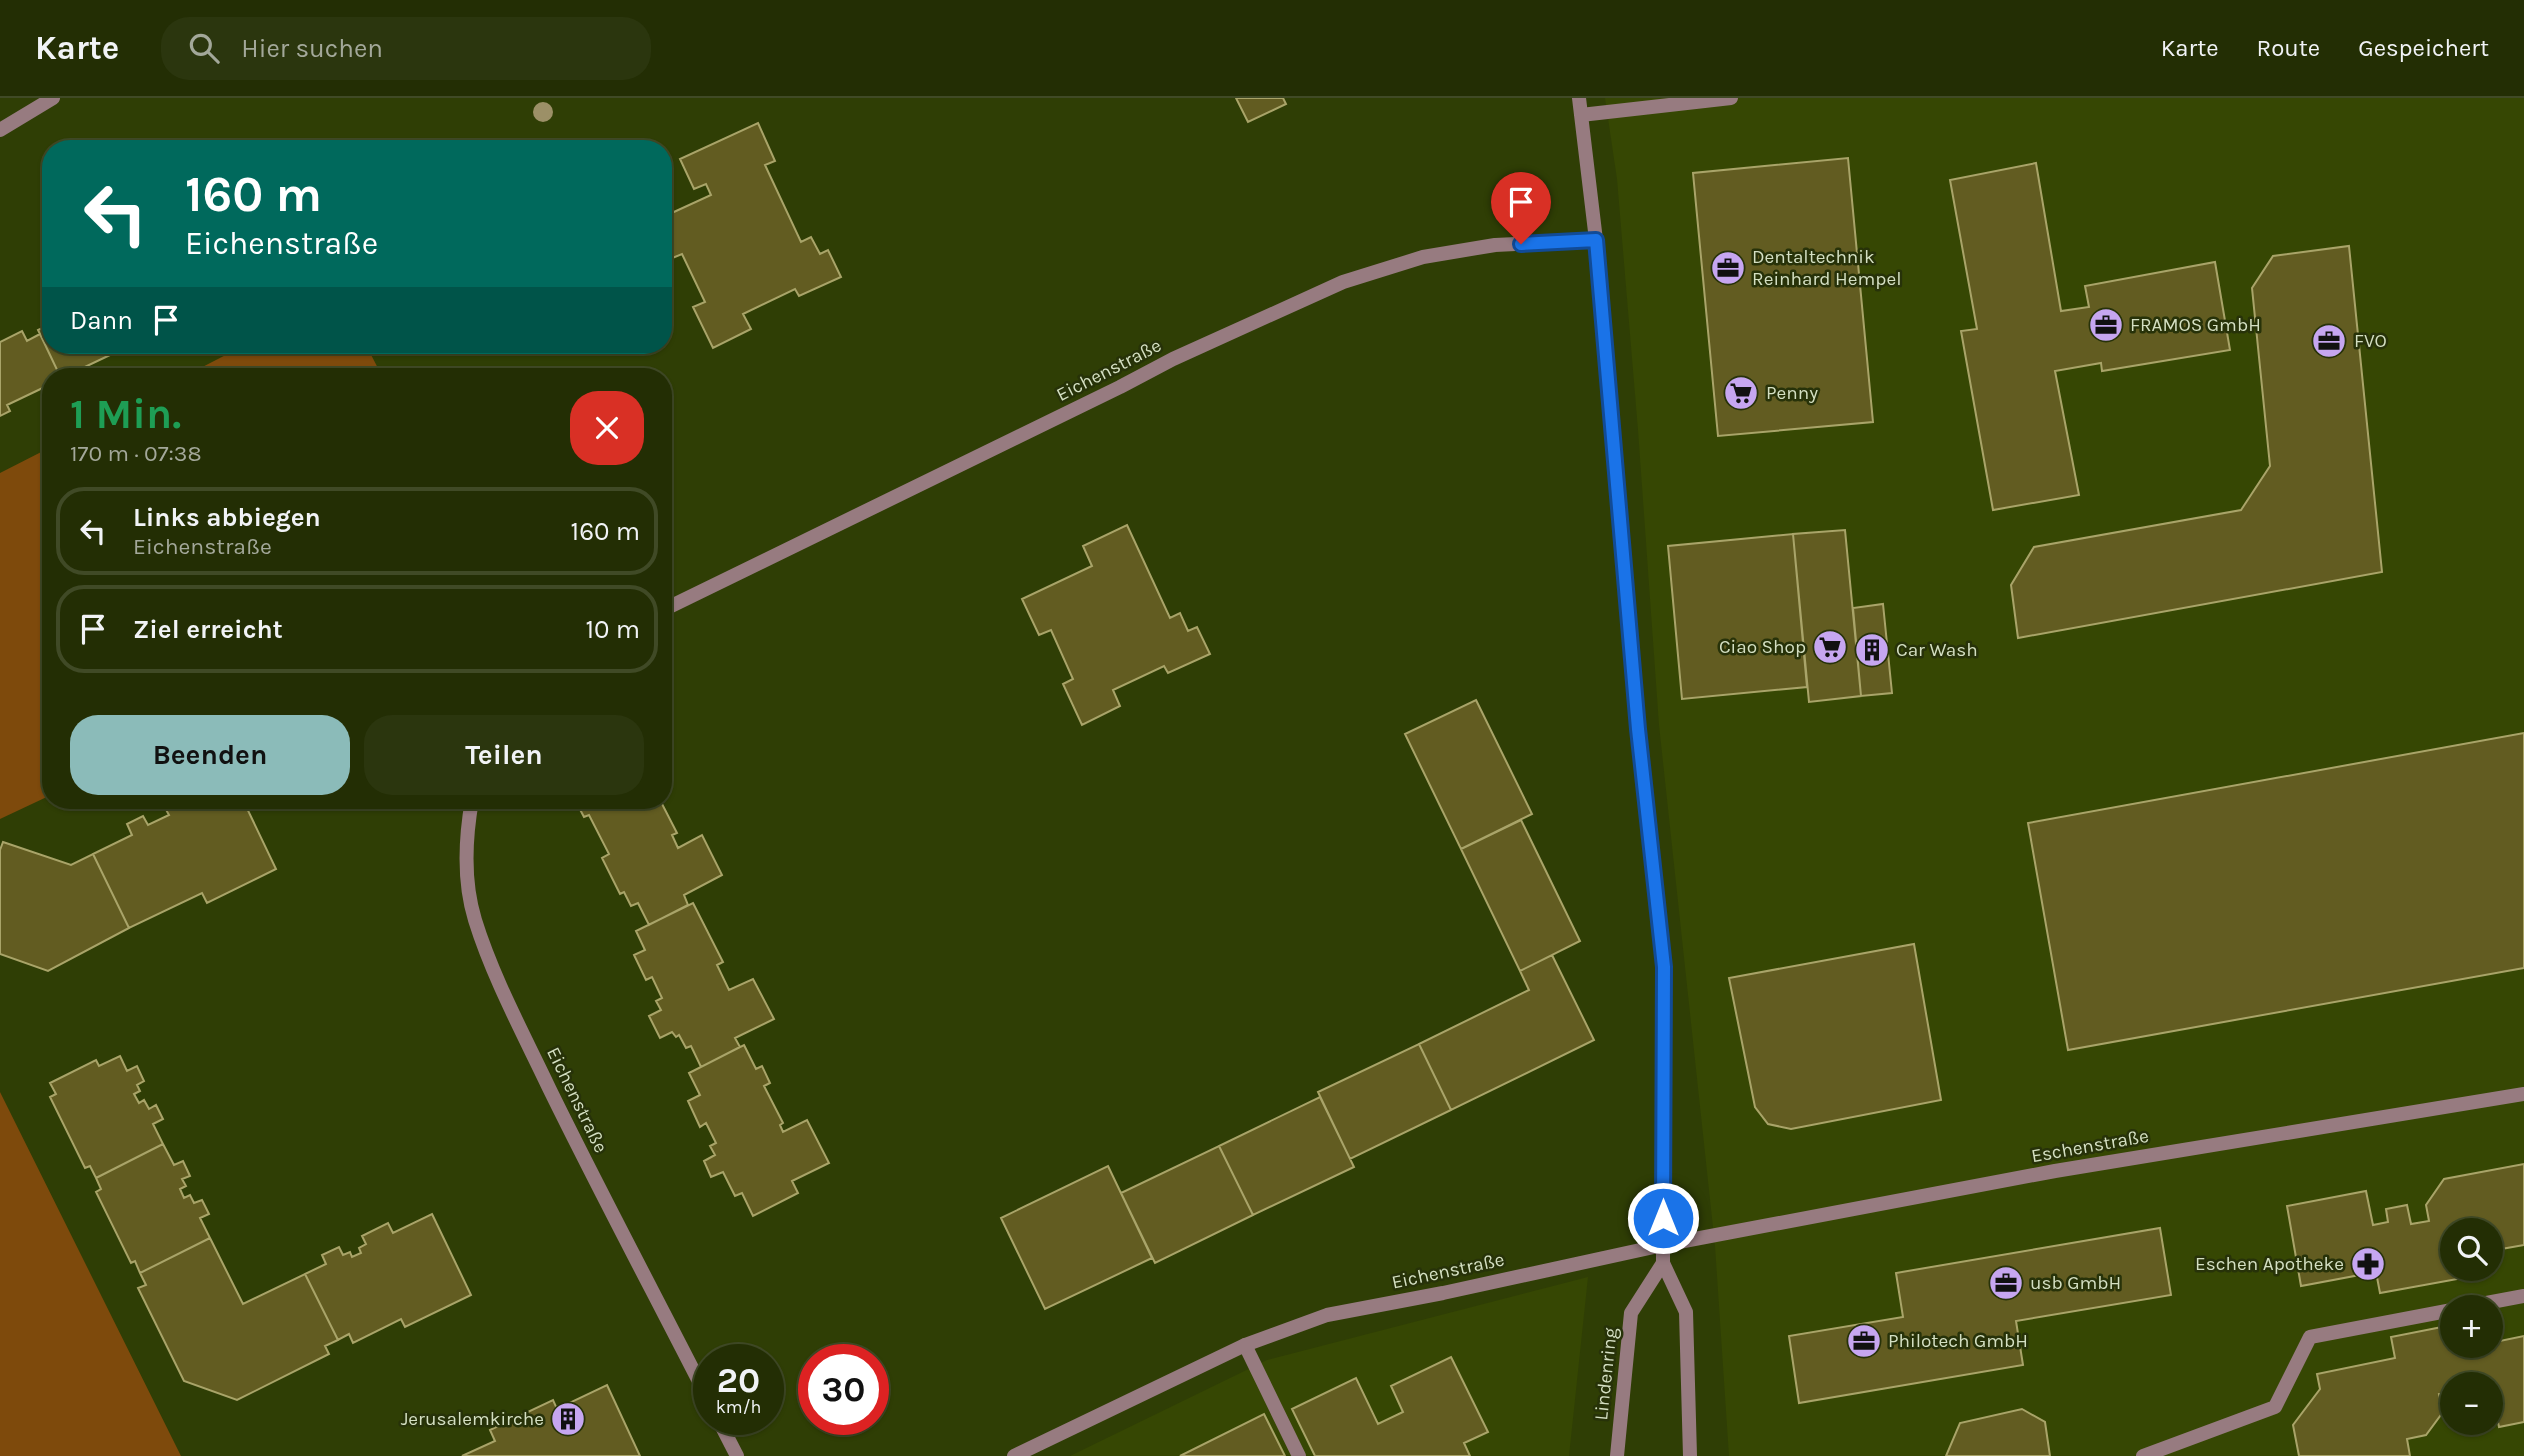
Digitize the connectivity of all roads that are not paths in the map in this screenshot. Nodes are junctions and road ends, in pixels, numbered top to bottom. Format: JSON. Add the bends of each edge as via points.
{"nodes":[{"id":1,"x":53,"y":98,"type":"edge"},
{"id":2,"x":1579,"y":98,"type":"edge"},
{"id":3,"x":1731,"y":98,"type":"edge"},
{"id":4,"x":1581,"y":115,"type":"junction"},
{"id":5,"x":0,"y":130,"type":"edge"},
{"id":6,"x":1596,"y":240,"type":"junction"},
{"id":7,"x":672,"y":606,"type":"edge"},
{"id":8,"x":471,"y":809,"type":"edge"},
{"id":9,"x":2524,"y":1094,"type":"edge"},
{"id":10,"x":1663,"y":1245,"type":"junction"},
{"id":11,"x":1663,"y":1263,"type":"junction"},
{"id":12,"x":2524,"y":1296,"type":"edge"},
{"id":13,"x":2503,"y":1300,"type":"edge"},
{"id":14,"x":2440,"y":1312,"type":"edge"},
{"id":15,"x":1245,"y":1345,"type":"junction"},
{"id":16,"x":693,"y":1370,"type":"edge"},
{"id":17,"x":726,"y":1435,"type":"edge"},
{"id":18,"x":737,"y":1456,"type":"edge"},
{"id":19,"x":1014,"y":1456,"type":"edge"},
{"id":20,"x":1299,"y":1456,"type":"edge"},
{"id":21,"x":1617,"y":1456,"type":"edge"},
{"id":22,"x":1690,"y":1456,"type":"edge"},
{"id":23,"x":2143,"y":1456,"type":"edge"}],
"edges":[{"from":1,"to":5,"type":"street"},
{"from":2,"to":4,"type":"street"},
{"from":3,"to":4,"type":"street"},
{"from":4,"to":6,"type":"street"},
{"from":6,"to":7,"type":"street","name":"Eichenstraße","via":[[1495,245],[1435,255],[1343,282],[1173,359]]},
{"from":6,"to":10,"type":"street","via":[[1638,729],[1664,967]]},
{"from":8,"to":16,"type":"street","name":"Eichenstraße","via":[[465,851],[468,887],[480,932],[509,1005]]},
{"from":9,"to":10,"type":"street","name":"Eschenstraße","via":[[2055,1171]]},
{"from":10,"to":11,"type":"street"},
{"from":10,"to":15,"type":"street","name":"Eichenstraße","via":[[1327,1315]]},
{"from":11,"to":21,"type":"street","name":"Lindenring","via":[[1632,1313]]},
{"from":11,"to":22,"type":"street","via":[[1686,1312]]},
{"from":12,"to":13,"type":"street"},
{"from":14,"to":23,"type":"street","via":[[2310,1336],[2275,1407]]},
{"from":15,"to":19,"type":"street","name":"Eichenstraße"},
{"from":15,"to":20,"type":"street"},
{"from":17,"to":18,"type":"street"}]}
